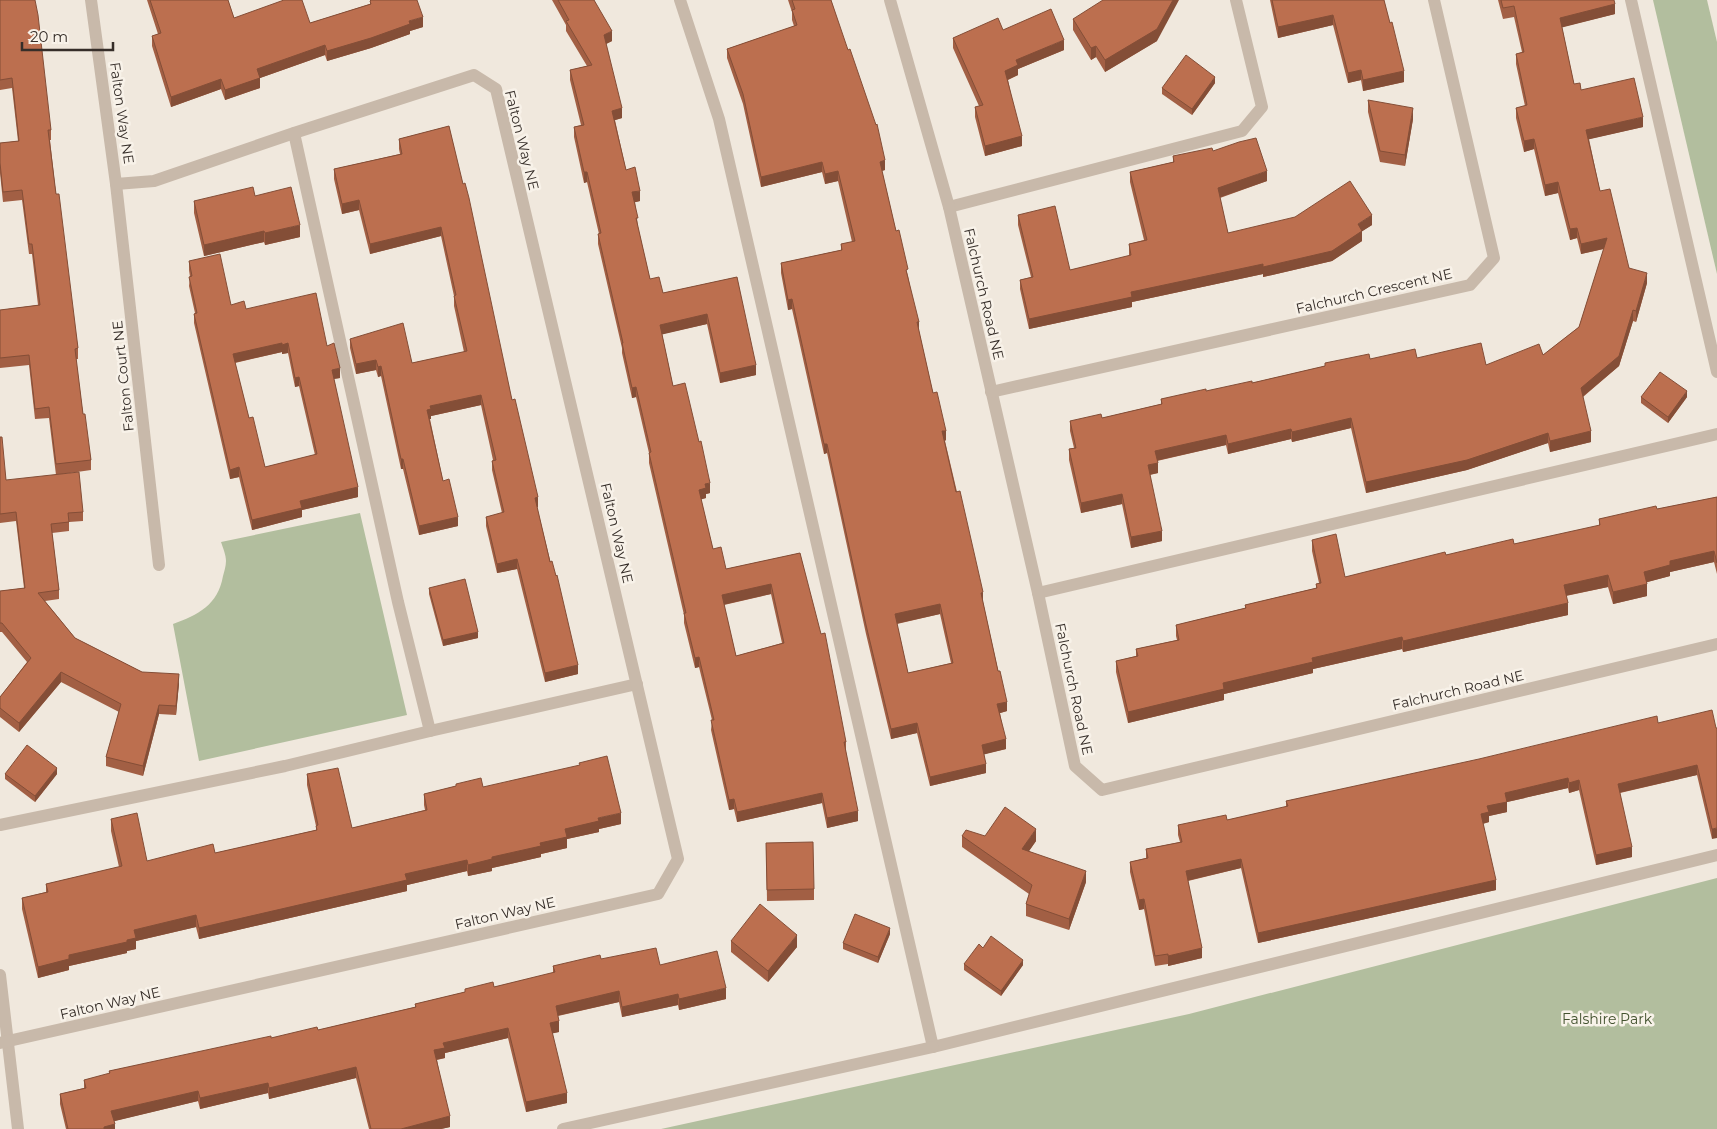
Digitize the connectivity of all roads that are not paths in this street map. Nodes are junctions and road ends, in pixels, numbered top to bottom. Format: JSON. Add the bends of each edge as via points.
{"nodes":[{"id":1,"x":91,"y":0,"type":"edge"},
{"id":2,"x":680,"y":0,"type":"edge"},
{"id":3,"x":890,"y":0,"type":"edge"},
{"id":4,"x":1236,"y":0,"type":"edge"},
{"id":5,"x":1434,"y":0,"type":"edge"},
{"id":6,"x":1631,"y":0,"type":"edge"},
{"id":7,"x":294,"y":133,"type":"junction"},
{"id":8,"x":116,"y":184,"type":"junction"},
{"id":9,"x":948,"y":207,"type":"junction"},
{"id":10,"x":1717,"y":372,"type":"edge"},
{"id":11,"x":992,"y":392,"type":"junction"},
{"id":12,"x":1717,"y":434,"type":"edge"},
{"id":13,"x":159,"y":566,"type":"dead end"},
{"id":14,"x":1038,"y":593,"type":"junction"},
{"id":15,"x":1717,"y":644,"type":"edge"},
{"id":16,"x":637,"y":684,"type":"junction"},
{"id":17,"x":430,"y":730,"type":"junction"},
{"id":18,"x":0,"y":824,"type":"edge"},
{"id":19,"x":1717,"y":855,"type":"edge"},
{"id":20,"x":0,"y":975,"type":"edge"},
{"id":21,"x":4,"y":1042,"type":"edge"},
{"id":22,"x":933,"y":1047,"type":"junction"},
{"id":23,"x":18,"y":1129,"type":"edge"},
{"id":24,"x":563,"y":1129,"type":"edge"}],
"edges":[{"from":1,"to":8,"type":"street","name":"Falton Way NE"},
{"from":2,"to":22,"type":"street","via":[[719,119]]},
{"from":3,"to":9,"type":"street","name":"Falchurch Road NE"},
{"from":4,"to":9,"type":"street","via":[[1262,106],[1242,131]]},
{"from":5,"to":11,"type":"street","name":"Falchurch Crescent NE","via":[[1494,258],[1470,284]]},
{"from":6,"to":10,"type":"street"},
{"from":7,"to":8,"type":"street","name":"Falton Way NE","via":[[154,181]]},
{"from":7,"to":16,"type":"street","name":"Falton Way NE","via":[[474,75],[496,89]]},
{"from":7,"to":17,"type":"street","via":[[398,602]]},
{"from":8,"to":13,"type":"street","name":"Falton Court NE"},
{"from":9,"to":11,"type":"street","name":"Falchurch Road NE"},
{"from":11,"to":14,"type":"street","name":"Falchurch Road NE"},
{"from":12,"to":14,"type":"street"},
{"from":14,"to":15,"type":"street","name":"Falchurch Road NE","via":[[1075,766],[1102,790]]},
{"from":16,"to":17,"type":"street"},
{"from":16,"to":21,"type":"street","name":"Falton Way NE","via":[[678,859],[658,894]]},
{"from":17,"to":18,"type":"street","via":[[285,766]]},
{"from":19,"to":22,"type":"street"},
{"from":20,"to":21,"type":"street"},
{"from":21,"to":23,"type":"street"},
{"from":22,"to":24,"type":"street"}]}
